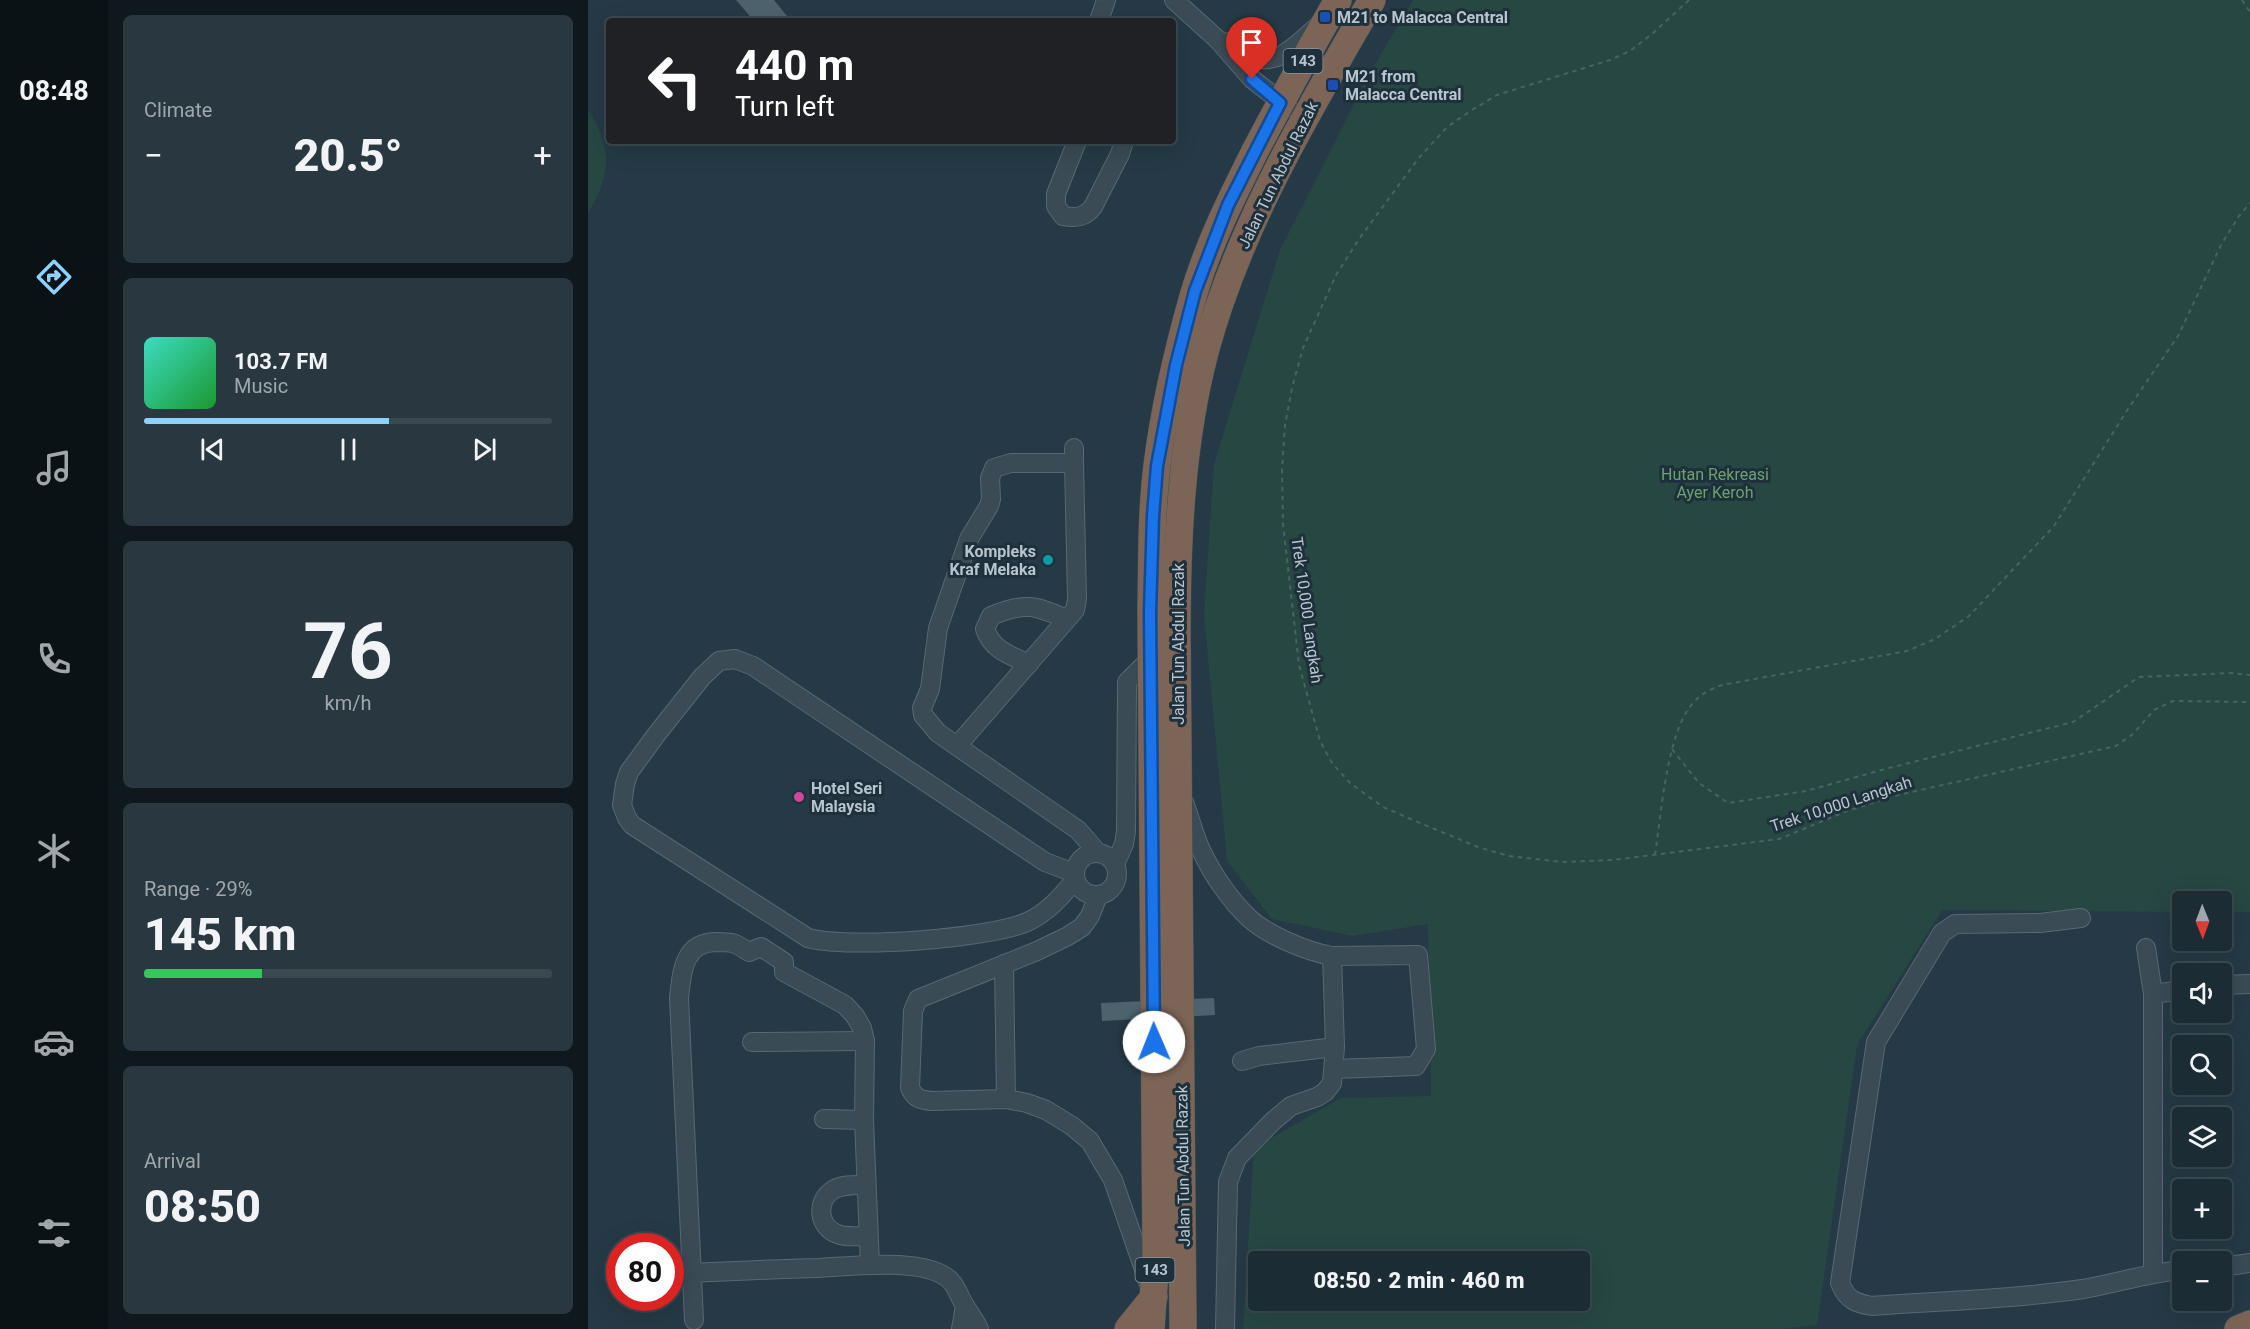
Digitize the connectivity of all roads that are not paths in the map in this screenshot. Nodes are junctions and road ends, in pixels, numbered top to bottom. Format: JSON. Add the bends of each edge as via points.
{"nodes":[{"id":1,"x":1106,"y":0,"type":"edge"},
{"id":2,"x":1174,"y":0,"type":"edge"},
{"id":3,"x":1372,"y":0,"type":"edge"},
{"id":4,"x":1332,"y":10,"type":"edge"},
{"id":5,"x":1101,"y":18,"type":"edge"},
{"id":6,"x":1217,"y":39,"type":"junction"},
{"id":7,"x":1280,"y":103,"type":"junction"},
{"id":8,"x":1305,"y":117,"type":"junction"},
{"id":9,"x":1076,"y":144,"type":"edge"},
{"id":10,"x":1123,"y":144,"type":"edge"},
{"id":11,"x":1067,"y":619,"type":"junction"},
{"id":12,"x":1151,"y":658,"type":"junction"},
{"id":13,"x":1029,"y":664,"type":"junction"},
{"id":14,"x":957,"y":746,"type":"junction"},
{"id":15,"x":1178,"y":783,"type":"junction"},
{"id":16,"x":1098,"y":853,"type":"junction"},
{"id":17,"x":1115,"y":864,"type":"junction"},
{"id":18,"x":1075,"y":877,"type":"junction"},
{"id":19,"x":1098,"y":896,"type":"junction"},
{"id":20,"x":2081,"y":918,"type":"dead end"},
{"id":21,"x":2146,"y":948,"type":"dead end"},
{"id":22,"x":1332,"y":956,"type":"junction"},
{"id":23,"x":1004,"y":964,"type":"junction"},
{"id":24,"x":2250,"y":984,"type":"edge"},
{"id":25,"x":2232,"y":985,"type":"edge"},
{"id":26,"x":2172,"y":991,"type":"edge"},
{"id":27,"x":2153,"y":994,"type":"junction"},
{"id":28,"x":865,"y":1041,"type":"junction"},
{"id":29,"x":752,"y":1042,"type":"dead end"},
{"id":30,"x":1335,"y":1047,"type":"junction"},
{"id":31,"x":1242,"y":1061,"type":"dead end"},
{"id":32,"x":1334,"y":1069,"type":"junction"},
{"id":33,"x":1006,"y":1099,"type":"junction"},
{"id":34,"x":824,"y":1119,"type":"dead end"},
{"id":35,"x":864,"y":1120,"type":"junction"},
{"id":36,"x":866,"y":1185,"type":"junction"},
{"id":37,"x":868,"y":1236,"type":"junction"},
{"id":38,"x":2250,"y":1263,"type":"edge"},
{"id":39,"x":870,"y":1265,"type":"junction"},
{"id":40,"x":2232,"y":1266,"type":"edge"},
{"id":41,"x":2172,"y":1271,"type":"edge"},
{"id":42,"x":2153,"y":1272,"type":"junction"},
{"id":43,"x":691,"y":1273,"type":"junction"},
{"id":44,"x":1154,"y":1297,"type":"junction"},
{"id":45,"x":965,"y":1306,"type":"junction"},
{"id":46,"x":694,"y":1320,"type":"dead end"},
{"id":47,"x":2250,"y":1324,"type":"edge"},
{"id":48,"x":961,"y":1329,"type":"edge"},
{"id":49,"x":980,"y":1329,"type":"edge"},
{"id":50,"x":1128,"y":1329,"type":"edge"},
{"id":51,"x":1151,"y":1329,"type":"edge"},
{"id":52,"x":1183,"y":1329,"type":"edge"},
{"id":53,"x":1225,"y":1329,"type":"edge"},
{"id":54,"x":2238,"y":1329,"type":"edge"}],
"edges":[{"from":1,"to":5,"type":"street"},
{"from":2,"to":6,"type":"street"},
{"from":3,"to":8,"type":"highway","name":"Jalan Tun Abdul Razak","number":"143"},
{"from":4,"to":6,"type":"street","via":[[1286,52],[1270,60],[1251,57],[1231,43]]},
{"from":4,"to":7,"type":"highway","name":"Jalan Tun Abdul Razak","number":"143"},
{"from":6,"to":7,"type":"street","via":[[1252,79]]},
{"from":7,"to":8,"type":"street"},
{"from":7,"to":12,"type":"highway","name":"Jalan Tun Abdul Razak","number":"143","via":[[1211,246],[1176,365],[1155,486]]},
{"from":8,"to":15,"type":"highway","name":"Jalan Tun Abdul Razak","number":"143","via":[[1261,201],[1233,268],[1205,351],[1191,418],[1177,569]]},
{"from":9,"to":10,"type":"street","via":[[1056,194],[1056,206],[1063,216],[1076,218],[1087,215]]},
{"from":11,"to":13,"type":"street"},
{"from":11,"to":13,"type":"street","via":[[1024,605],[991,616],[985,629],[990,641]]},
{"from":11,"to":14,"type":"street","via":[[1075,610],[1077,599],[1074,455],[994,468],[990,478],[991,499],[969,539],[938,628],[930,689],[922,708],[938,733]]},
{"from":12,"to":17,"type":"street","via":[[1127,682],[1126,831]]},
{"from":12,"to":44,"type":"highway","name":"Jalan Tun Abdul Razak","number":"143"},
{"from":13,"to":14,"type":"street"},
{"from":14,"to":16,"type":"street","via":[[1078,830]]},
{"from":15,"to":22,"type":"street","via":[[1200,849],[1250,919],[1286,940]]},
{"from":15,"to":52,"type":"highway","name":"Jalan Tun Abdul Razak","number":"143"},
{"from":16,"to":17,"type":"street"},
{"from":16,"to":18,"type":"street","via":[[1080,861]]},
{"from":17,"to":19,"type":"street","via":[[1115,885]]},
{"from":18,"to":18,"type":"street","via":[[1045,862],[753,666],[735,659],[719,661],[702,676],[629,772],[622,797],[627,818],[633,825],[808,938],[821,941],[944,938],[1004,929],[1041,914],[1059,899]]},
{"from":18,"to":19,"type":"street","via":[[1084,892]]},
{"from":19,"to":23,"type":"street","via":[[1082,927]]},
{"from":20,"to":42,"type":"street","via":[[2040,923],[1955,924],[1942,933],[1876,1042],[1840,1283],[1854,1303],[1872,1306],[2067,1291]]},
{"from":21,"to":27,"type":"street"},
{"from":22,"to":30,"type":"street"},
{"from":22,"to":32,"type":"street","via":[[1418,955],[1426,1049],[1416,1066]]},
{"from":23,"to":33,"type":"street"},
{"from":23,"to":33,"type":"street","via":[[918,999],[913,1011],[910,1088],[913,1096],[932,1101]]},
{"from":24,"to":25,"type":"street"},
{"from":26,"to":27,"type":"street"},
{"from":27,"to":42,"type":"street"},
{"from":28,"to":29,"type":"street"},
{"from":28,"to":35,"type":"street"},
{"from":28,"to":43,"type":"street","via":[[862,1028],[845,1005],[784,972],[784,962],[761,947],[749,952],[734,942],[702,943],[688,954],[678,998]]},
{"from":30,"to":31,"type":"street"},
{"from":30,"to":32,"type":"street"},
{"from":32,"to":53,"type":"street","via":[[1332,1083],[1325,1092],[1282,1113],[1244,1150],[1232,1169],[1227,1199]]},
{"from":33,"to":44,"type":"street","via":[[1046,1110],[1090,1141],[1113,1180]]},
{"from":34,"to":35,"type":"street"},
{"from":35,"to":36,"type":"street"},
{"from":36,"to":37,"type":"street"},
{"from":36,"to":37,"type":"street","via":[[833,1190],[820,1213],[825,1225],[835,1233]]},
{"from":37,"to":39,"type":"street"},
{"from":38,"to":40,"type":"street"},
{"from":39,"to":43,"type":"street"},
{"from":39,"to":45,"type":"street","via":[[914,1266],[943,1274],[954,1283]]},
{"from":41,"to":42,"type":"street"},
{"from":43,"to":46,"type":"street"},
{"from":44,"to":50,"type":"highway"},
{"from":44,"to":51,"type":"highway","name":"Jalan Tun Abdul Razak","number":"143"},
{"from":45,"to":48,"type":"street"},
{"from":45,"to":49,"type":"street"},
{"from":47,"to":54,"type":"highway"}]}
